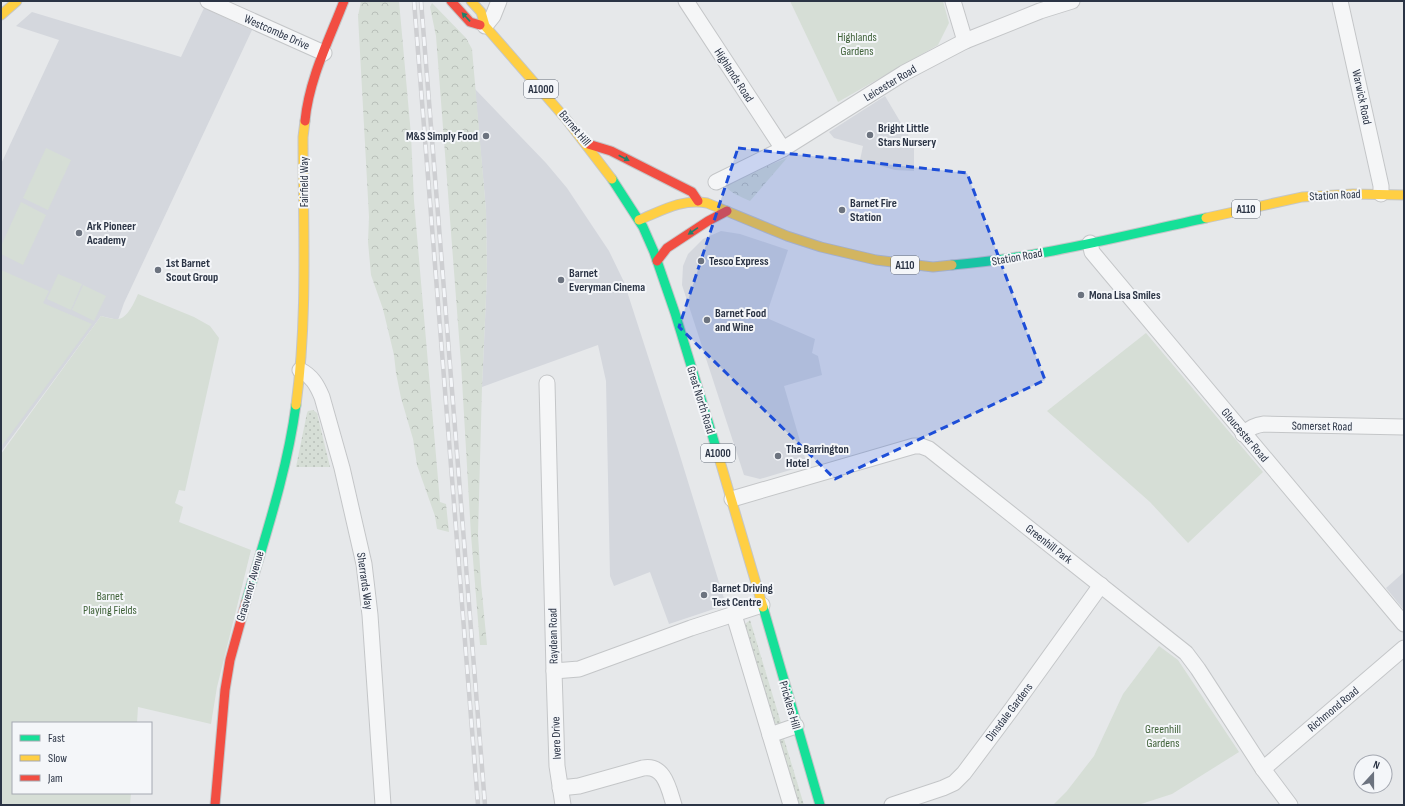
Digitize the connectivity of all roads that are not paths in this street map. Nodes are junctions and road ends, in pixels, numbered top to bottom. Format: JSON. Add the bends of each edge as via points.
{"nodes":[{"id":1,"x":208,"y":1,"type":"edge"},
{"id":2,"x":344,"y":1,"type":"edge"},
{"id":3,"x":451,"y":1,"type":"edge"},
{"id":4,"x":471,"y":1,"type":"edge"},
{"id":5,"x":499,"y":1,"type":"edge"},
{"id":6,"x":686,"y":1,"type":"edge"},
{"id":7,"x":953,"y":1,"type":"edge"},
{"id":8,"x":1072,"y":1,"type":"edge"},
{"id":9,"x":1340,"y":1,"type":"edge"},
{"id":10,"x":485,"y":26,"type":"junction"},
{"id":11,"x":965,"y":41,"type":"junction"},
{"id":12,"x":324,"y":53,"type":"junction"},
{"id":13,"x":588,"y":144,"type":"junction"},
{"id":14,"x":783,"y":149,"type":"junction"},
{"id":15,"x":716,"y":182,"type":"dead end"},
{"id":16,"x":1381,"y":194,"type":"junction"},
{"id":17,"x":1404,"y":195,"type":"edge"},
{"id":18,"x":698,"y":202,"type":"junction"},
{"id":19,"x":727,"y":211,"type":"junction"},
{"id":20,"x":639,"y":220,"type":"junction"},
{"id":21,"x":1090,"y":243,"type":"junction"},
{"id":22,"x":657,"y":261,"type":"junction"},
{"id":23,"x":300,"y":370,"type":"junction"},
{"id":24,"x":547,"y":383,"type":"dead end"},
{"id":25,"x":1404,"y":427,"type":"edge"},
{"id":26,"x":1243,"y":434,"type":"junction"},
{"id":27,"x":732,"y":499,"type":"junction"},
{"id":28,"x":1101,"y":585,"type":"junction"},
{"id":29,"x":762,"y":605,"type":"junction"},
{"id":30,"x":734,"y":615,"type":"junction"},
{"id":31,"x":1404,"y":624,"type":"edge"},
{"id":32,"x":1404,"y":648,"type":"edge"},
{"id":33,"x":554,"y":671,"type":"junction"},
{"id":34,"x":796,"y":726,"type":"junction"},
{"id":35,"x":770,"y":735,"type":"junction"},
{"id":36,"x":1263,"y":769,"type":"junction"},
{"id":37,"x":560,"y":788,"type":"junction"},
{"id":38,"x":215,"y":805,"type":"edge"},
{"id":39,"x":383,"y":805,"type":"edge"},
{"id":40,"x":563,"y":805,"type":"edge"},
{"id":41,"x":674,"y":805,"type":"edge"},
{"id":42,"x":791,"y":805,"type":"edge"},
{"id":43,"x":820,"y":805,"type":"edge"},
{"id":44,"x":892,"y":805,"type":"edge"},
{"id":45,"x":1290,"y":805,"type":"edge"}],
"edges":[{"from":1,"to":12,"type":"street","name":"Westcombe Drive"},
{"from":2,"to":12,"type":"main road","name":"Fairfield Way"},
{"from":10,"to":3,"type":"main road","name":"Barnet Hill","number":"A1000","one_way":true,"via":[[470,22]]},
{"from":4,"to":10,"type":"main road","name":"Barnet Hill","number":"A1000","via":[[481,12]]},
{"from":5,"to":10,"type":"street","via":[[493,16]]},
{"from":6,"to":14,"type":"street","name":"Highlands Road"},
{"from":7,"to":11,"type":"street"},
{"from":8,"to":11,"type":"street","name":"Leicester Road"},
{"from":9,"to":16,"type":"street","name":"Warwick Road","via":[[1362,94]]},
{"from":10,"to":13,"type":"main road","name":"Barnet Hill","number":"A1000"},
{"from":11,"to":14,"type":"street","name":"Leicester Road","via":[[904,74]]},
{"from":12,"to":23,"type":"main road","name":"Fairfield Way","via":[[310,89],[306,108],[304,340]]},
{"from":13,"to":18,"type":"main road","number":"A110","one_way":true,"via":[[611,151],[692,192]]},
{"from":13,"to":20,"type":"main road","name":"Barnet Hill","number":"A1000","via":[[608,170]]},
{"from":14,"to":15,"type":"street","name":"Leicester Road"},
{"from":16,"to":17,"type":"main road","name":"Station Road","number":"A110"},
{"from":16,"to":21,"type":"main road","name":"Station Road","number":"A110","via":[[1302,197]]},
{"from":18,"to":19,"type":"main road","name":"Station Road","number":"A110"},
{"from":18,"to":20,"type":"main road","name":"Station Road","number":"A110","via":[[680,203]]},
{"from":19,"to":21,"type":"main road","name":"Station Road","number":"A110","via":[[821,247],[876,260],[933,267],[1025,257]]},
{"from":19,"to":22,"type":"main road","one_way":true,"via":[[668,248]]},
{"from":20,"to":22,"type":"main road","name":"Great North Road","number":"A1000"},
{"from":21,"to":26,"type":"street","name":"Gloucester Road","via":[[1092,252]]},
{"from":22,"to":27,"type":"main road","name":"Great North Road","number":"A1000"},
{"from":23,"to":38,"type":"main road","name":"Grasvenor Avenue","via":[[285,466],[230,660]]},
{"from":23,"to":39,"type":"street","name":"Sherrards Way","via":[[312,379],[322,397],[342,468],[364,564]]},
{"from":24,"to":33,"type":"street","name":"Raydean Road"},
{"from":25,"to":26,"type":"street","name":"Somerset Road","via":[[1264,424],[1256,425]]},
{"from":26,"to":31,"type":"street","name":"Gloucester Road"},
{"from":27,"to":28,"type":"street","name":"Greenhill Park","via":[[914,446],[922,446]]},
{"from":27,"to":29,"type":"main road","name":"Great North Road","number":"A1000"},
{"from":28,"to":36,"type":"street","name":"Greenhill Park","via":[[1186,653]]},
{"from":28,"to":44,"type":"street","name":"Dinsdale Gardens","via":[[964,773],[954,783],[943,788]]},
{"from":29,"to":30,"type":"street","name":"Raydean Road"},
{"from":29,"to":34,"type":"main road","name":"Pricklers Hill","number":"A1000"},
{"from":30,"to":33,"type":"street","name":"Raydean Road","via":[[579,669]]},
{"from":30,"to":35,"type":"street"},
{"from":32,"to":36,"type":"street","name":"Richmond Road"},
{"from":33,"to":37,"type":"street","name":"Ivere Drive"},
{"from":34,"to":35,"type":"street"},
{"from":34,"to":43,"type":"main road","name":"Pricklers Hill","number":"A1000"},
{"from":35,"to":42,"type":"street"},
{"from":36,"to":45,"type":"street","name":"Greenhill Park"},
{"from":37,"to":40,"type":"street","name":"Ivere Drive"},
{"from":37,"to":41,"type":"street","via":[[579,786],[651,768],[659,771],[664,777]]}]}
